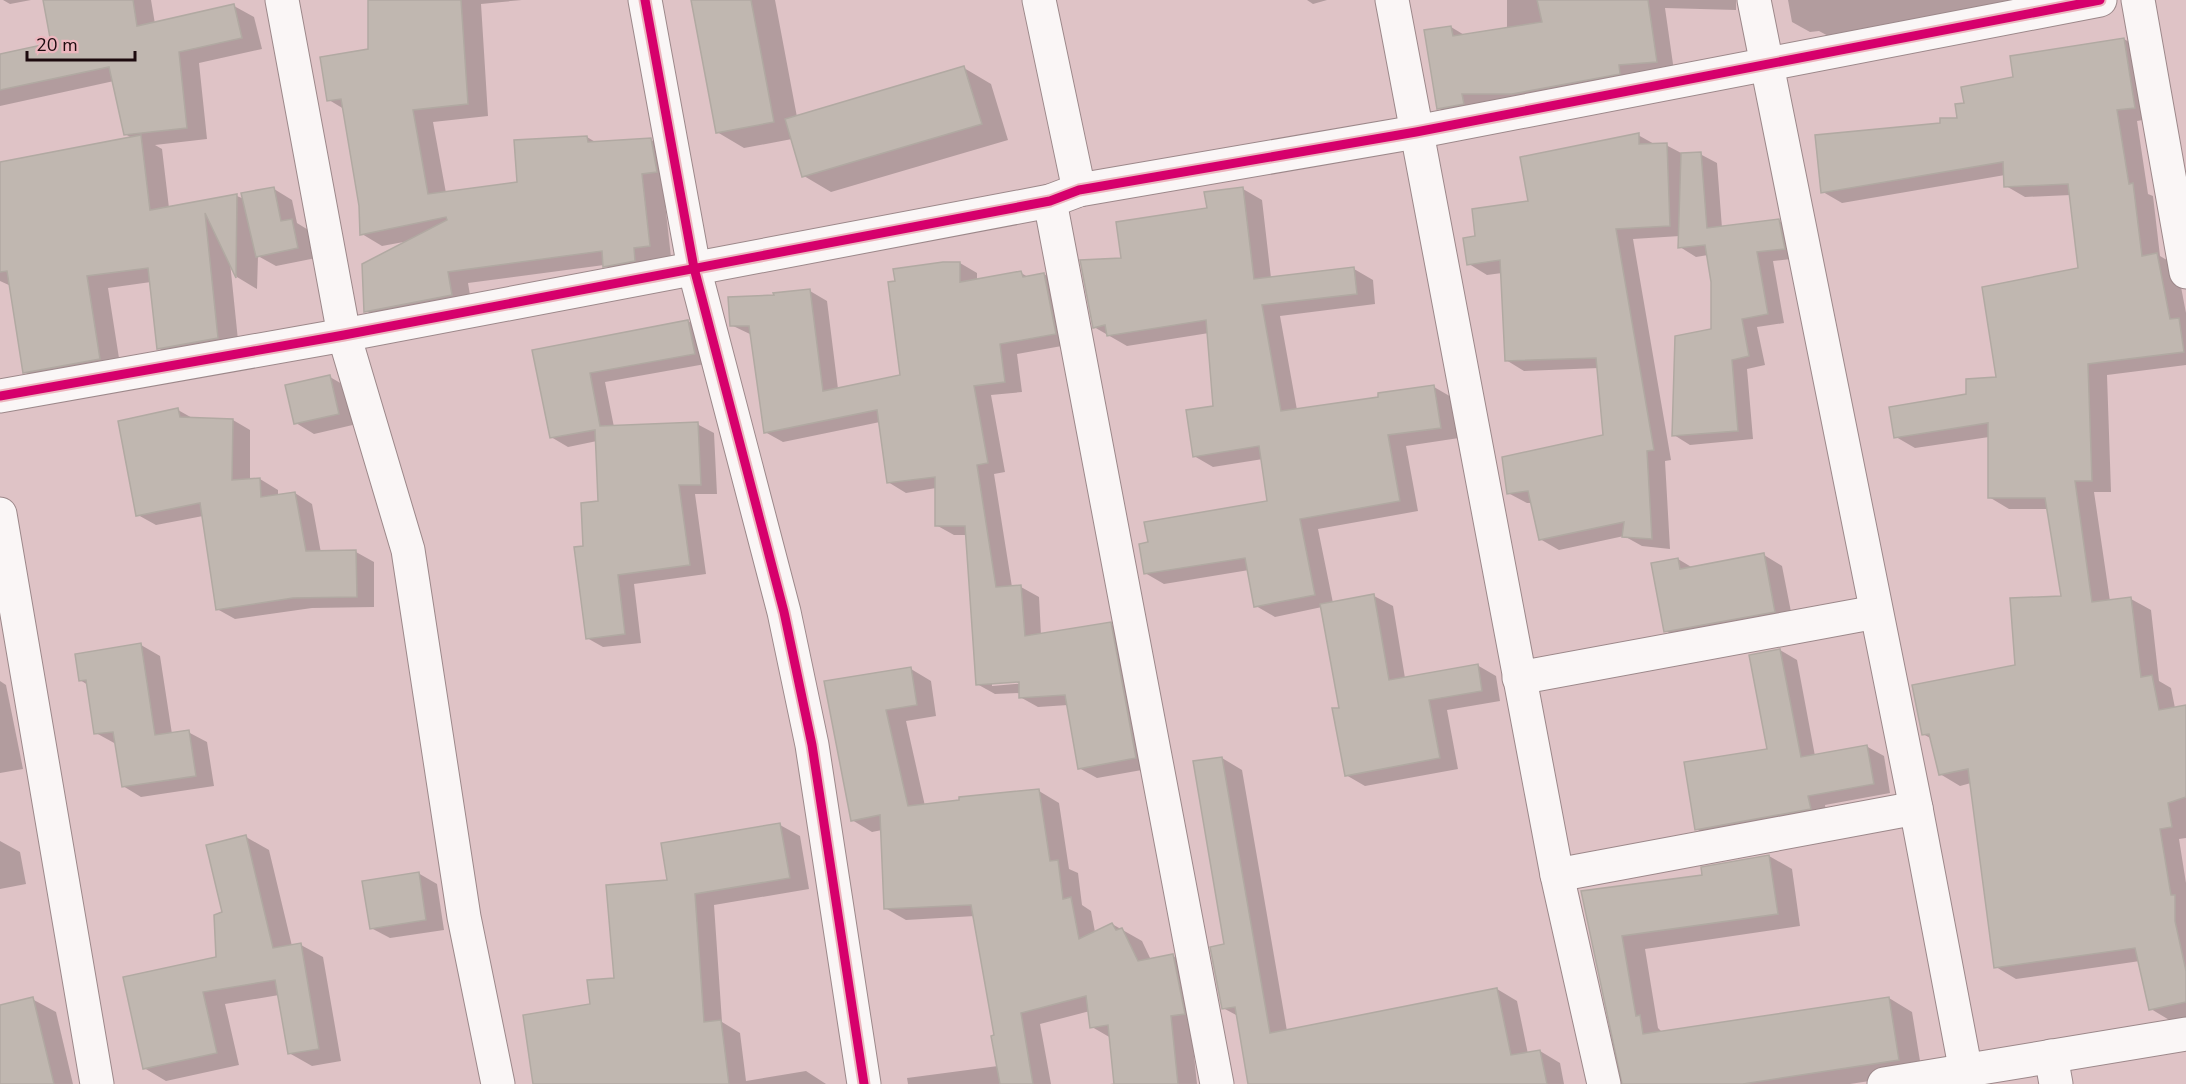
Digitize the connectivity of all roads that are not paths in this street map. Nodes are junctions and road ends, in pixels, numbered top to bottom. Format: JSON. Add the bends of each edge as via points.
{"nodes":[{"id":1,"x":282,"y":0,"type":"edge"},
{"id":2,"x":645,"y":0,"type":"edge"},
{"id":3,"x":1040,"y":0,"type":"edge"},
{"id":4,"x":1392,"y":0,"type":"edge"},
{"id":5,"x":1754,"y":0,"type":"edge"},
{"id":6,"x":2100,"y":0,"type":"edge"},
{"id":7,"x":2138,"y":0,"type":"edge"},
{"id":8,"x":1765,"y":63,"type":"junction"},
{"id":9,"x":1416,"y":132,"type":"junction"},
{"id":10,"x":1065,"y":195,"type":"junction"},
{"id":11,"x":694,"y":268,"type":"junction"},
{"id":12,"x":2186,"y":272,"type":"edge"},
{"id":13,"x":344,"y":335,"type":"junction"},
{"id":14,"x":0,"y":396,"type":"edge"},
{"id":15,"x":0,"y":514,"type":"edge"},
{"id":16,"x":1876,"y":612,"type":"junction"},
{"id":17,"x":1519,"y":678,"type":"junction"},
{"id":18,"x":1916,"y":808,"type":"junction"},
{"id":19,"x":1557,"y":875,"type":"junction"},
{"id":20,"x":2186,"y":1034,"type":"edge"},
{"id":21,"x":2054,"y":1070,"type":"edge"},
{"id":22,"x":1966,"y":1072,"type":"junction"},
{"id":23,"x":97,"y":1084,"type":"edge"},
{"id":24,"x":498,"y":1084,"type":"edge"},
{"id":25,"x":864,"y":1084,"type":"edge"},
{"id":26,"x":1217,"y":1084,"type":"edge"},
{"id":27,"x":1604,"y":1084,"type":"edge"},
{"id":28,"x":1884,"y":1084,"type":"edge"}],
"edges":[{"from":1,"to":13,"type":"street"},
{"from":2,"to":11,"type":"street"},
{"from":3,"to":10,"type":"street"},
{"from":4,"to":9,"type":"street"},
{"from":5,"to":8,"type":"street"},
{"from":6,"to":8,"type":"street"},
{"from":7,"to":12,"type":"street"},
{"from":8,"to":9,"type":"street"},
{"from":8,"to":16,"type":"street"},
{"from":9,"to":10,"type":"street"},
{"from":9,"to":17,"type":"street"},
{"from":10,"to":11,"type":"street"},
{"from":10,"to":26,"type":"street"},
{"from":11,"to":13,"type":"street"},
{"from":11,"to":25,"type":"street","via":[[784,612],[812,745]]},
{"from":13,"to":14,"type":"street"},
{"from":13,"to":24,"type":"street","via":[[408,550],[464,917]]},
{"from":15,"to":23,"type":"street"},
{"from":16,"to":17,"type":"street"},
{"from":16,"to":18,"type":"street"},
{"from":17,"to":19,"type":"street"},
{"from":18,"to":19,"type":"street"},
{"from":18,"to":22,"type":"street"},
{"from":19,"to":27,"type":"street"},
{"from":20,"to":21,"type":"street"},
{"from":21,"to":22,"type":"street"},
{"from":22,"to":28,"type":"street"}]}
